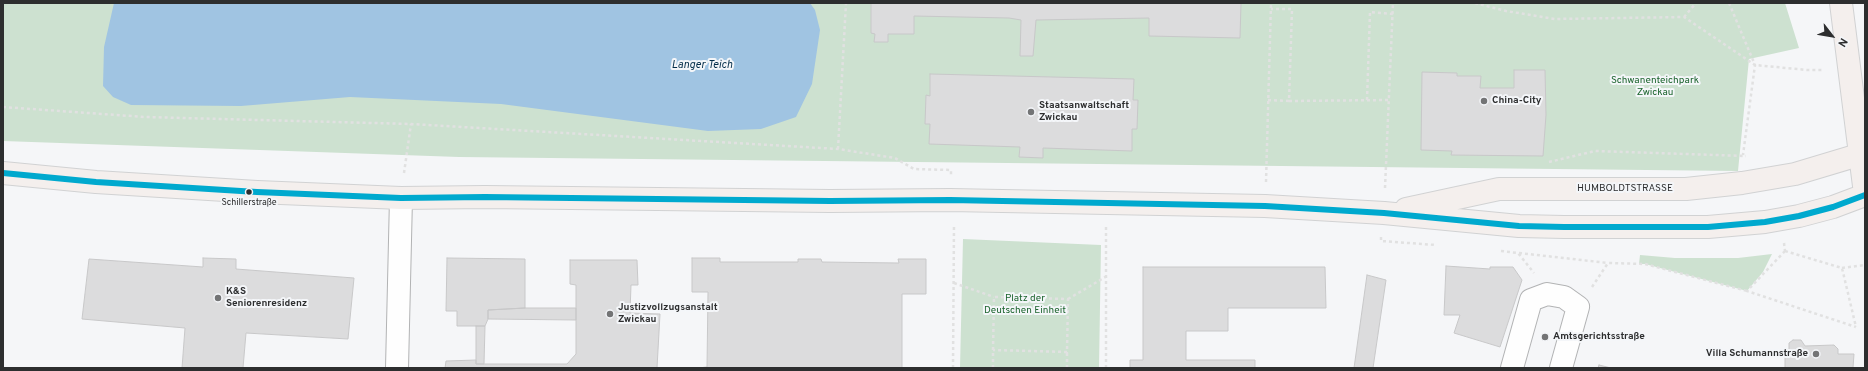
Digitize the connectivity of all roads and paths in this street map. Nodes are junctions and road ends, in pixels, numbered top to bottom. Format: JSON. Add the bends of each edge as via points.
{"nodes":[{"id":1,"x":846,"y":3,"type":"edge"},
{"id":2,"x":1271,"y":3,"type":"edge"},
{"id":3,"x":1393,"y":3,"type":"edge"},
{"id":4,"x":1476,"y":3,"type":"edge"},
{"id":5,"x":1696,"y":3,"type":"edge"},
{"id":6,"x":1729,"y":3,"type":"edge"},
{"id":7,"x":1841,"y":3,"type":"edge"},
{"id":8,"x":1271,"y":8,"type":"junction"},
{"id":9,"x":1392,"y":14,"type":"junction"},
{"id":10,"x":1684,"y":17,"type":"junction"},
{"id":11,"x":1755,"y":65,"type":"junction"},
{"id":12,"x":1849,"y":69,"type":"junction"},
{"id":13,"x":1268,"y":100,"type":"junction"},
{"id":14,"x":1367,"y":100,"type":"junction"},
{"id":15,"x":1389,"y":100,"type":"junction"},
{"id":16,"x":1289,"y":101,"type":"junction"},
{"id":17,"x":3,"y":107,"type":"edge"},
{"id":18,"x":411,"y":124,"type":"junction"},
{"id":19,"x":838,"y":148,"type":"junction"},
{"id":20,"x":1862,"y":154,"type":"edge"},
{"id":21,"x":1743,"y":156,"type":"dead end"},
{"id":22,"x":3,"y":173,"type":"edge"},
{"id":23,"x":1865,"y":194,"type":"edge"},
{"id":24,"x":401,"y":198,"type":"junction"},
{"id":25,"x":950,"y":200,"type":"junction"},
{"id":26,"x":1265,"y":206,"type":"junction"},
{"id":27,"x":1384,"y":214,"type":"junction"},
{"id":28,"x":1107,"y":238,"type":"dead end"},
{"id":29,"x":1442,"y":245,"type":"dead end"},
{"id":30,"x":1496,"y":250,"type":"dead end"},
{"id":31,"x":1518,"y":253,"type":"junction"},
{"id":32,"x":1608,"y":263,"type":"junction"},
{"id":33,"x":1865,"y":265,"type":"edge"},
{"id":34,"x":1842,"y":268,"type":"junction"},
{"id":35,"x":1107,"y":276,"type":"junction"},
{"id":36,"x":954,"y":283,"type":"junction"},
{"id":37,"x":1747,"y":291,"type":"junction"},
{"id":38,"x":994,"y":298,"type":"junction"},
{"id":39,"x":1068,"y":299,"type":"junction"},
{"id":40,"x":1531,"y":300,"type":"junction"},
{"id":41,"x":1578,"y":307,"type":"junction"},
{"id":42,"x":993,"y":350,"type":"junction"},
{"id":43,"x":1067,"y":352,"type":"junction"},
{"id":44,"x":397,"y":368,"type":"edge"},
{"id":45,"x":953,"y":368,"type":"edge"},
{"id":46,"x":993,"y":368,"type":"edge"},
{"id":47,"x":1067,"y":368,"type":"edge"},
{"id":48,"x":1106,"y":368,"type":"edge"},
{"id":49,"x":1512,"y":368,"type":"edge"},
{"id":50,"x":1561,"y":368,"type":"edge"}],
"edges":[{"from":1,"to":19,"type":"path"},
{"from":2,"to":8,"type":"path"},
{"from":3,"to":9,"type":"path"},
{"from":4,"to":10,"type":"path","via":[[1555,19]]},
{"from":5,"to":10,"type":"path"},
{"from":6,"to":11,"type":"path"},
{"from":7,"to":12,"type":"main road"},
{"from":8,"to":13,"type":"path"},
{"from":8,"to":16,"type":"path","via":[[1292,9]]},
{"from":9,"to":14,"type":"path","via":[[1370,12]]},
{"from":9,"to":15,"type":"path"},
{"from":10,"to":11,"type":"path"},
{"from":11,"to":12,"type":"path","via":[[1807,70]]},
{"from":11,"to":21,"type":"path"},
{"from":12,"to":20,"type":"main road"},
{"from":13,"to":16,"type":"path"},
{"from":13,"to":26,"type":"path"},
{"from":14,"to":15,"type":"path"},
{"from":14,"to":16,"type":"path"},
{"from":15,"to":27,"type":"path"},
{"from":17,"to":18,"type":"path","via":[[145,117]]},
{"from":18,"to":19,"type":"path"},
{"from":18,"to":24,"type":"path"},
{"from":19,"to":25,"type":"path","via":[[895,158],[914,169],[951,170]]},
{"from":20,"to":23,"type":"main road"},
{"from":20,"to":27,"type":"main road","name":"HUMBOLDTSTRASSE","via":[[1795,174],[1742,183],[1686,189],[1499,189]]},
{"from":22,"to":24,"type":"main road","name":"HUMBOLDTSTRASSE","via":[[135,184]]},
{"from":23,"to":27,"type":"main road","name":"HUMBOLDTSTRASSE","via":[[1833,207],[1799,216],[1708,227],[1519,226]]},
{"from":24,"to":25,"type":"main road","name":"HUMBOLDTSTRASSE"},
{"from":24,"to":44,"type":"street"},
{"from":25,"to":26,"type":"main road","name":"HUMBOLDTSTRASSE"},
{"from":25,"to":36,"type":"path","via":[[955,231]]},
{"from":26,"to":27,"type":"main road","name":"HUMBOLDTSTRASSE"},
{"from":27,"to":29,"type":"path","via":[[1381,241]]},
{"from":28,"to":35,"type":"path"},
{"from":30,"to":31,"type":"path"},
{"from":31,"to":32,"type":"path"},
{"from":31,"to":40,"type":"path","via":[[1536,275]]},
{"from":32,"to":37,"type":"path","via":[[1645,264]]},
{"from":32,"to":41,"type":"path"},
{"from":33,"to":34,"type":"path"},
{"from":34,"to":37,"type":"path","via":[[1785,251]]},
{"from":34,"to":37,"type":"path","via":[[1856,327]]},
{"from":35,"to":39,"type":"path"},
{"from":35,"to":48,"type":"path"},
{"from":36,"to":38,"type":"path"},
{"from":36,"to":45,"type":"path"},
{"from":38,"to":39,"type":"path"},
{"from":38,"to":42,"type":"path"},
{"from":39,"to":43,"type":"path"},
{"from":40,"to":41,"type":"street","via":[[1547,294],[1564,297]]},
{"from":40,"to":49,"type":"street"},
{"from":41,"to":50,"type":"street"},
{"from":42,"to":43,"type":"path"},
{"from":42,"to":46,"type":"path"},
{"from":43,"to":47,"type":"path"}]}
